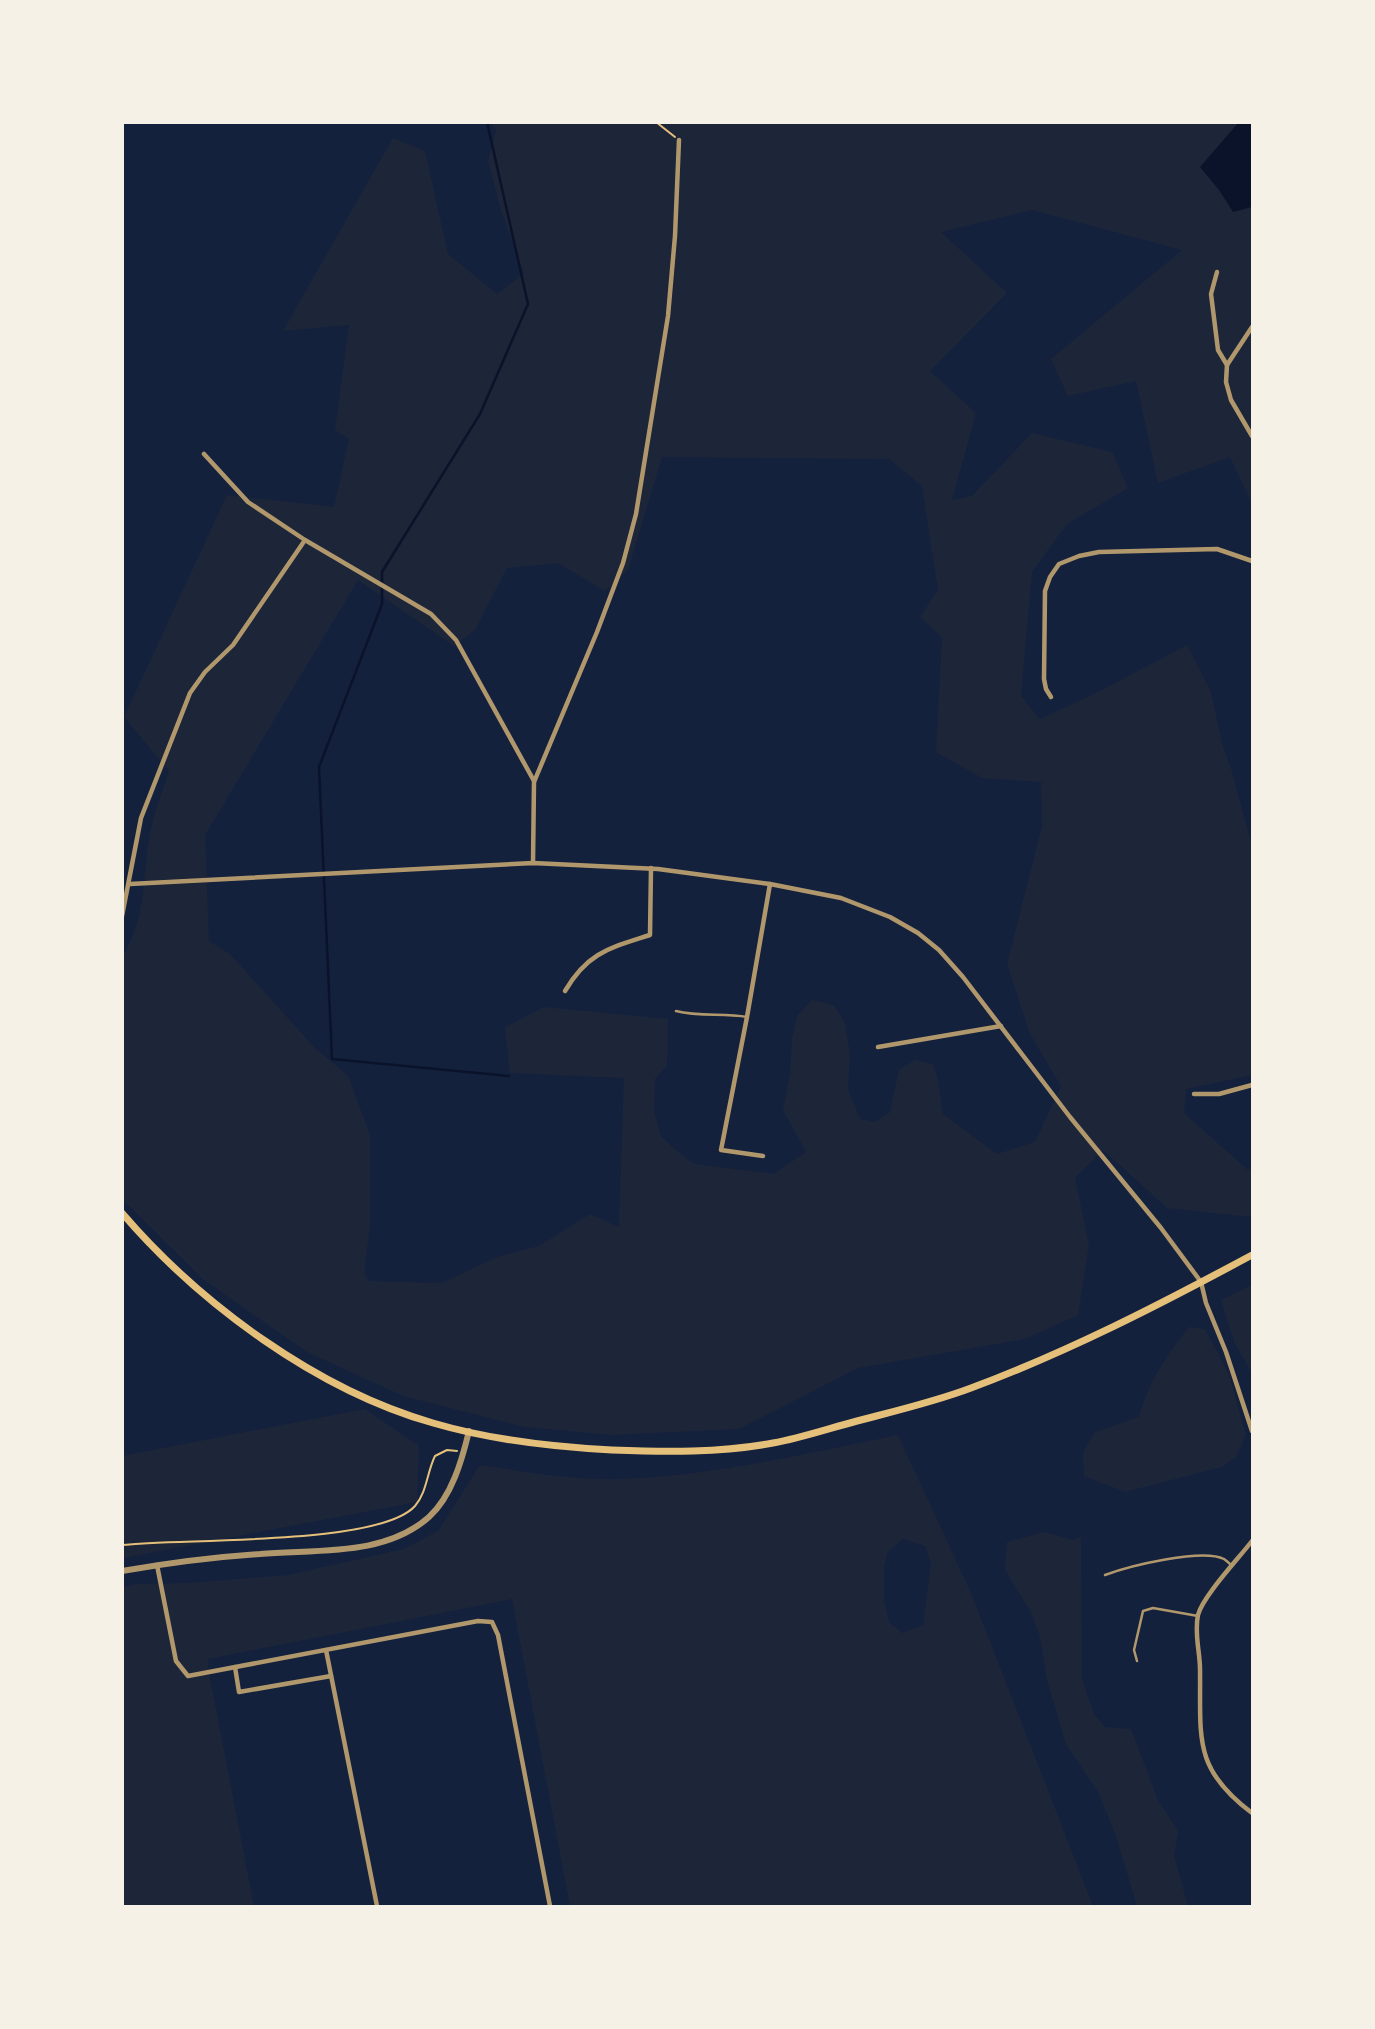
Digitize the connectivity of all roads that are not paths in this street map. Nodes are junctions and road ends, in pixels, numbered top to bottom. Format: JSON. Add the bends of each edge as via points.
{"nodes":[{"id":1,"x":679,"y":140,"type":"road end"},
{"id":2,"x":1217,"y":272,"type":"dead end"},
{"id":3,"x":1252,"y":327,"type":"edge"},
{"id":4,"x":1227,"y":365,"type":"junction"},
{"id":5,"x":1252,"y":436,"type":"edge"},
{"id":6,"x":204,"y":454,"type":"dead end"},
{"id":7,"x":305,"y":540,"type":"junction"},
{"id":8,"x":1252,"y":561,"type":"edge"},
{"id":9,"x":1051,"y":697,"type":"dead end"},
{"id":10,"x":534,"y":782,"type":"junction"},
{"id":11,"x":533,"y":863,"type":"junction"},
{"id":12,"x":650,"y":868,"type":"junction"},
{"id":13,"x":130,"y":884,"type":"junction"},
{"id":14,"x":770,"y":884,"type":"junction"},
{"id":15,"x":122,"y":916,"type":"edge"},
{"id":16,"x":565,"y":991,"type":"dead end"},
{"id":17,"x":676,"y":1011,"type":"dead end"},
{"id":18,"x":747,"y":1017,"type":"junction"},
{"id":19,"x":1001,"y":1026,"type":"junction"},
{"id":20,"x":878,"y":1047,"type":"dead end"},
{"id":21,"x":1252,"y":1086,"type":"edge"},
{"id":22,"x":1195,"y":1094,"type":"dead end"},
{"id":23,"x":763,"y":1156,"type":"dead end"},
{"id":24,"x":122,"y":1213,"type":"edge"},
{"id":25,"x":1252,"y":1255,"type":"edge"},
{"id":26,"x":1201,"y":1282,"type":"junction"},
{"id":27,"x":469,"y":1431,"type":"junction"},
{"id":28,"x":1252,"y":1431,"type":"edge"},
{"id":29,"x":1252,"y":1541,"type":"edge"},
{"id":30,"x":157,"y":1565,"type":"junction"},
{"id":31,"x":1233,"y":1566,"type":"junction"},
{"id":32,"x":122,"y":1571,"type":"edge"},
{"id":33,"x":1105,"y":1574,"type":"dead end"},
{"id":34,"x":1198,"y":1616,"type":"junction"},
{"id":35,"x":326,"y":1650,"type":"junction"},
{"id":36,"x":1137,"y":1661,"type":"dead end"},
{"id":37,"x":235,"y":1667,"type":"junction"},
{"id":38,"x":331,"y":1676,"type":"junction"},
{"id":39,"x":1252,"y":1813,"type":"edge"},
{"id":40,"x":377,"y":1906,"type":"edge"},
{"id":41,"x":550,"y":1906,"type":"edge"}],
"edges":[{"from":1,"to":10,"type":"street","via":[[668,316],[636,514],[597,632]]},
{"from":2,"to":4,"type":"street","via":[[1211,294],[1213,323],[1218,350]]},
{"from":3,"to":4,"type":"street"},
{"from":4,"to":5,"type":"street","via":[[1231,400]]},
{"from":6,"to":7,"type":"street","via":[[248,502]]},
{"from":7,"to":10,"type":"street","via":[[431,614],[456,640]]},
{"from":7,"to":13,"type":"street","via":[[233,645],[190,693],[141,818]]},
{"from":8,"to":9,"type":"street","via":[[1217,549],[1099,552],[1059,564],[1045,591],[1044,679]]},
{"from":10,"to":11,"type":"street"},
{"from":11,"to":12,"type":"street"},
{"from":11,"to":13,"type":"street"},
{"from":12,"to":14,"type":"street"},
{"from":12,"to":16,"type":"street","via":[[650,935],[623,942],[590,960]]},
{"from":13,"to":15,"type":"street"},
{"from":14,"to":18,"type":"street"},
{"from":14,"to":19,"type":"street","via":[[841,898],[918,933],[939,950]]},
{"from":17,"to":18,"type":"lane"},
{"from":18,"to":23,"type":"street","via":[[721,1150]]},
{"from":19,"to":20,"type":"street"},
{"from":19,"to":26,"type":"street"},
{"from":21,"to":22,"type":"street"},
{"from":24,"to":27,"type":"main road","via":[[191,1285],[303,1365],[400,1411]]},
{"from":25,"to":26,"type":"main road"},
{"from":26,"to":27,"type":"main road","via":[[1083,1342],[971,1389],[774,1443],[656,1452],[552,1447]]},
{"from":26,"to":28,"type":"street"},
{"from":27,"to":30,"type":"street","via":[[441,1503],[416,1527],[392,1539],[369,1546]]},
{"from":29,"to":31,"type":"street"},
{"from":30,"to":32,"type":"street"},
{"from":30,"to":37,"type":"street","via":[[176,1661],[188,1676]]},
{"from":31,"to":33,"type":"lane","via":[[1223,1559],[1196,1555]]},
{"from":31,"to":34,"type":"street"},
{"from":34,"to":36,"type":"lane","via":[[1153,1608],[1143,1611],[1134,1650]]},
{"from":34,"to":39,"type":"street","via":[[1204,1753],[1222,1786]]},
{"from":35,"to":37,"type":"street"},
{"from":35,"to":38,"type":"street"},
{"from":35,"to":41,"type":"street","via":[[478,1620],[492,1622]]},
{"from":37,"to":38,"type":"street","via":[[239,1692]]},
{"from":38,"to":40,"type":"street"}]}
